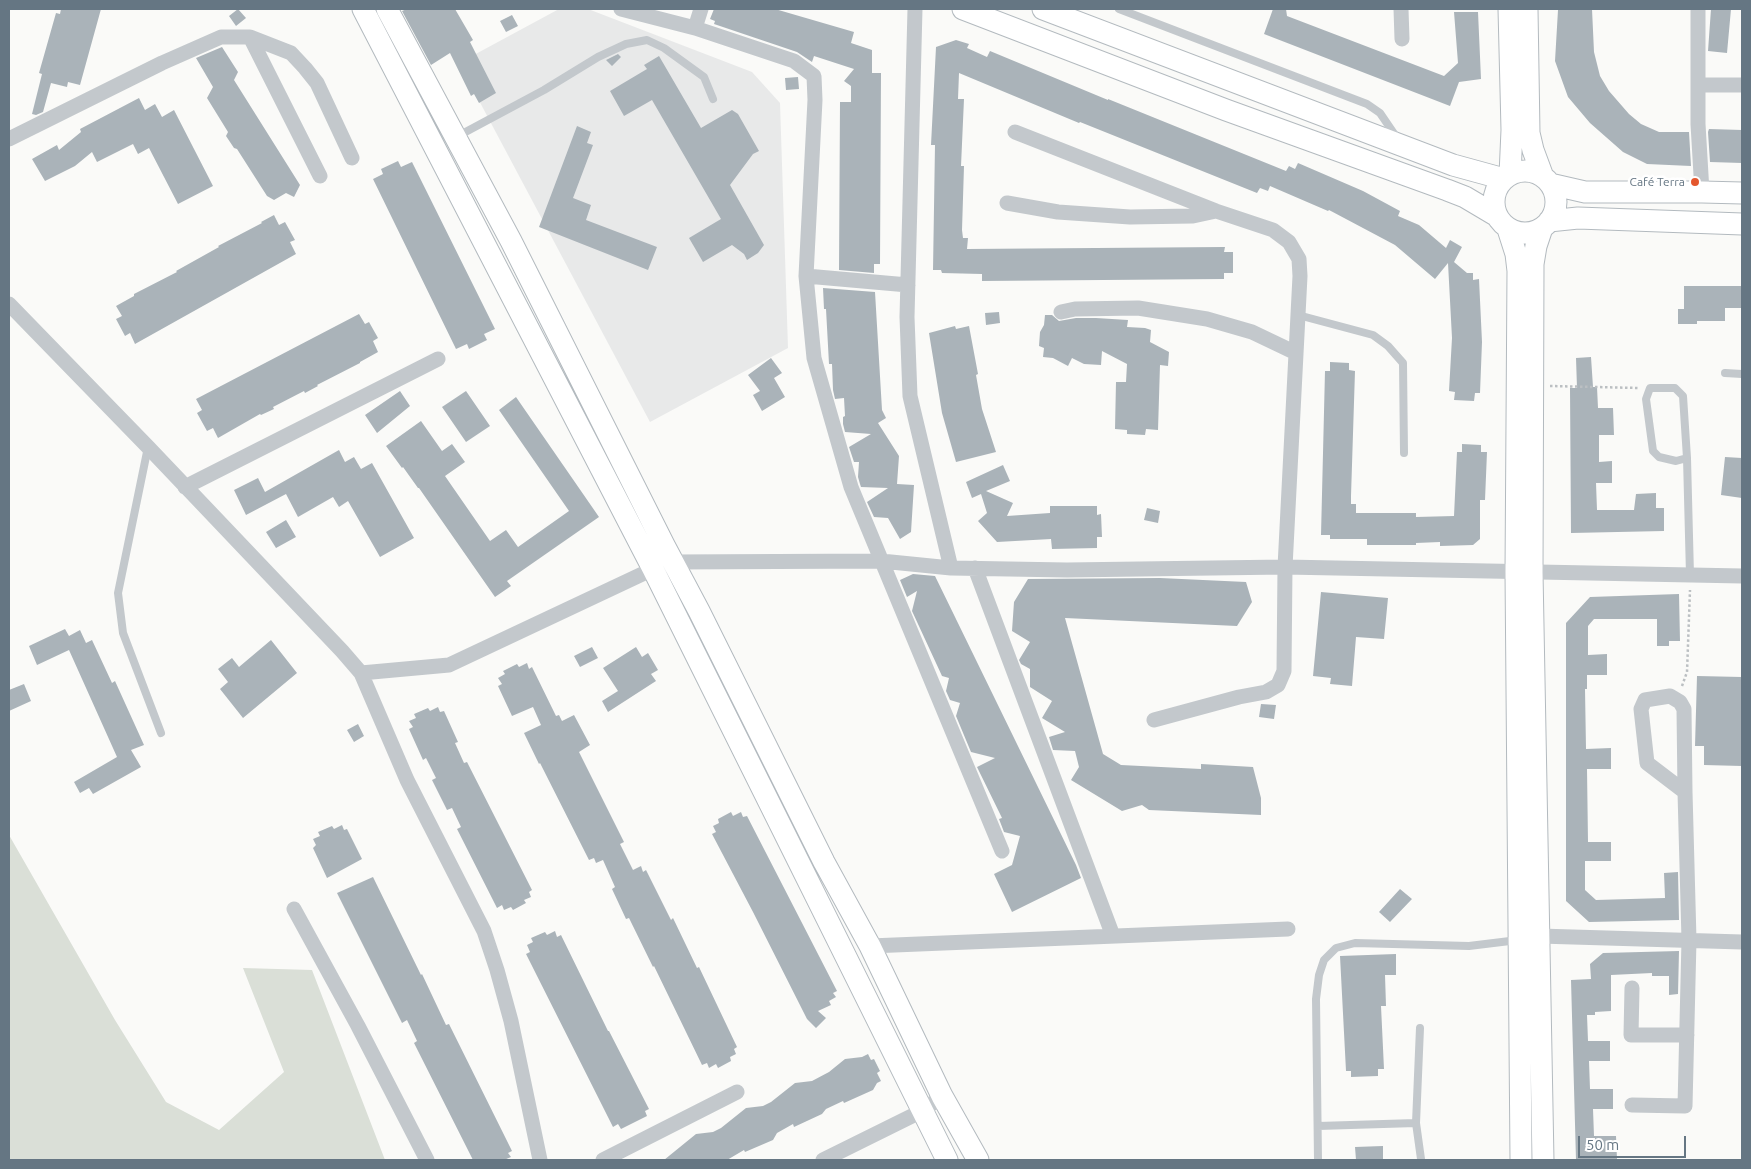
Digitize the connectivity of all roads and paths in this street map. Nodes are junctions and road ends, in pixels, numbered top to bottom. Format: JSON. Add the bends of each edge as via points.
{"nodes":[{"id":1,"x":363,"y":9,"type":"edge"},
{"id":2,"x":387,"y":9,"type":"edge"},
{"id":3,"x":621,"y":9,"type":"edge"},
{"id":4,"x":701,"y":9,"type":"edge"},
{"id":5,"x":915,"y":9,"type":"edge"},
{"id":6,"x":963,"y":9,"type":"edge"},
{"id":7,"x":1043,"y":9,"type":"edge"},
{"id":8,"x":1119,"y":9,"type":"edge"},
{"id":9,"x":1401,"y":9,"type":"edge"},
{"id":10,"x":1509,"y":9,"type":"edge"},
{"id":11,"x":1527,"y":9,"type":"edge"},
{"id":12,"x":1698,"y":9,"type":"edge"},
{"id":13,"x":695,"y":28,"type":"junction"},
{"id":14,"x":250,"y":37,"type":"junction"},
{"id":15,"x":1402,"y":39,"type":"dead end"},
{"id":16,"x":1742,"y":84,"type":"edge"},
{"id":17,"x":1698,"y":85,"type":"junction"},
{"id":18,"x":713,"y":99,"type":"dead end"},
{"id":19,"x":1015,"y":132,"type":"dead end"},
{"id":20,"x":456,"y":137,"type":"junction"},
{"id":21,"x":9,"y":139,"type":"edge"},
{"id":22,"x":1402,"y":145,"type":"junction"},
{"id":23,"x":352,"y":158,"type":"dead end"},
{"id":24,"x":320,"y":176,"type":"dead end"},
{"id":25,"x":1507,"y":177,"type":"junction"},
{"id":26,"x":1546,"y":180,"type":"junction"},
{"id":27,"x":1702,"y":192,"type":"junction"},
{"id":28,"x":1742,"y":193,"type":"edge"},
{"id":29,"x":1007,"y":203,"type":"dead end"},
{"id":30,"x":1216,"y":211,"type":"junction"},
{"id":31,"x":1503,"y":223,"type":"junction"},
{"id":32,"x":1742,"y":224,"type":"edge"},
{"id":33,"x":1546,"y":225,"type":"junction"},
{"id":34,"x":806,"y":276,"type":"junction"},
{"id":35,"x":908,"y":285,"type":"junction"},
{"id":36,"x":9,"y":304,"type":"edge"},
{"id":37,"x":1061,"y":312,"type":"dead end"},
{"id":38,"x":1298,"y":315,"type":"junction"},
{"id":39,"x":1296,"y":353,"type":"junction"},
{"id":40,"x":438,"y":360,"type":"dead end"},
{"id":41,"x":1725,"y":373,"type":"dead end"},
{"id":42,"x":1742,"y":374,"type":"edge"},
{"id":43,"x":1533,"y":385,"type":"junction"},
{"id":44,"x":1650,"y":388,"type":"junction"},
{"id":45,"x":148,"y":447,"type":"junction"},
{"id":46,"x":1404,"y":453,"type":"dead end"},
{"id":47,"x":1687,"y":458,"type":"junction"},
{"id":48,"x":185,"y":486,"type":"junction"},
{"id":49,"x":881,"y":561,"type":"junction"},
{"id":50,"x":663,"y":566,"type":"junction"},
{"id":51,"x":1285,"y":567,"type":"junction"},
{"id":52,"x":951,"y":568,"type":"junction"},
{"id":53,"x":975,"y":568,"type":"junction"},
{"id":54,"x":1524,"y":572,"type":"junction"},
{"id":55,"x":1690,"y":575,"type":"junction"},
{"id":56,"x":1742,"y":576,"type":"edge"},
{"id":57,"x":360,"y":673,"type":"junction"},
{"id":58,"x":1677,"y":699,"type":"junction"},
{"id":59,"x":1154,"y":720,"type":"dead end"},
{"id":60,"x":160,"y":733,"type":"dead end"},
{"id":61,"x":1685,"y":792,"type":"junction"},
{"id":62,"x":1002,"y":851,"type":"dead end"},
{"id":63,"x":294,"y":909,"type":"dead end"},
{"id":64,"x":1288,"y":930,"type":"dead end"},
{"id":65,"x":1113,"y":936,"type":"junction"},
{"id":66,"x":1529,"y":938,"type":"junction"},
{"id":67,"x":1689,"y":940,"type":"junction"},
{"id":68,"x":1742,"y":942,"type":"edge"},
{"id":69,"x":870,"y":946,"type":"junction"},
{"id":70,"x":1632,"y":988,"type":"dead end"},
{"id":71,"x":1420,"y":1028,"type":"dead end"},
{"id":72,"x":1687,"y":1035,"type":"junction"},
{"id":73,"x":737,"y":1092,"type":"dead end"},
{"id":74,"x":942,"y":1096,"type":"junction"},
{"id":75,"x":1632,"y":1105,"type":"dead end"},
{"id":76,"x":922,"y":1111,"type":"junction"},
{"id":77,"x":1416,"y":1123,"type":"junction"},
{"id":78,"x":1318,"y":1126,"type":"junction"},
{"id":79,"x":1421,"y":1159,"type":"edge"},
{"id":80,"x":427,"y":1160,"type":"edge"},
{"id":81,"x":540,"y":1160,"type":"edge"},
{"id":82,"x":603,"y":1160,"type":"edge"},
{"id":83,"x":823,"y":1160,"type":"edge"},
{"id":84,"x":947,"y":1160,"type":"edge"},
{"id":85,"x":978,"y":1160,"type":"edge"},
{"id":86,"x":1318,"y":1160,"type":"edge"},
{"id":87,"x":1522,"y":1160,"type":"edge"},
{"id":88,"x":1543,"y":1160,"type":"edge"}],
"edges":[{"from":1,"to":50,"type":"main road"},
{"from":2,"to":20,"type":"main road"},
{"from":3,"to":13,"type":"street"},
{"from":4,"to":13,"type":"street"},
{"from":5,"to":35,"type":"street"},
{"from":6,"to":31,"type":"main road","via":[[1447,190],[1464,197]]},
{"from":7,"to":22,"type":"main road"},
{"from":8,"to":22,"type":"lane","via":[[1367,104],[1380,113]]},
{"from":9,"to":15,"type":"street"},
{"from":10,"to":25,"type":"main road","via":[[1512,130]]},
{"from":11,"to":26,"type":"main road","via":[[1529,133],[1532,150]]},
{"from":12,"to":17,"type":"street"},
{"from":13,"to":34,"type":"street","via":[[794,61],[814,76]]},
{"from":14,"to":21,"type":"street","via":[[213,41]]},
{"from":14,"to":23,"type":"street","via":[[290,53],[305,68],[317,83]]},
{"from":14,"to":24,"type":"street"},
{"from":16,"to":17,"type":"street"},
{"from":17,"to":27,"type":"street"},
{"from":18,"to":20,"type":"lane","via":[[704,77],[664,48],[647,40],[626,44],[598,57]]},
{"from":19,"to":30,"type":"street"},
{"from":20,"to":50,"type":"main road","via":[[511,241]]},
{"from":22,"to":25,"type":"main road","via":[[1453,165]]},
{"from":25,"to":26,"type":"main road","via":[[1521,171],[1532,172]]},
{"from":25,"to":31,"type":"main road","via":[[1494,196],[1494,206]]},
{"from":26,"to":27,"type":"main road","via":[[1585,192]]},
{"from":26,"to":33,"type":"main road","via":[[1556,203]]},
{"from":27,"to":28,"type":"main road"},
{"from":29,"to":30,"type":"street","via":[[1058,212],[1130,217],[1193,216]]},
{"from":30,"to":38,"type":"street","via":[[1273,230],[1289,242],[1299,259]]},
{"from":31,"to":33,"type":"main road","via":[[1525,233]]},
{"from":31,"to":54,"type":"main road","via":[[1516,254],[1518,271]]},
{"from":32,"to":33,"type":"main road","via":[[1578,218]]},
{"from":33,"to":43,"type":"main road","via":[[1536,246],[1533,264]]},
{"from":34,"to":35,"type":"street"},
{"from":34,"to":49,"type":"street","via":[[814,358],[851,487]]},
{"from":35,"to":52,"type":"street","via":[[910,396]]},
{"from":36,"to":45,"type":"street"},
{"from":37,"to":39,"type":"street","via":[[1138,308],[1207,319],[1252,332]]},
{"from":38,"to":39,"type":"street"},
{"from":38,"to":46,"type":"lane","via":[[1373,335],[1403,363]]},
{"from":39,"to":51,"type":"street"},
{"from":40,"to":48,"type":"street"},
{"from":41,"to":42,"type":"lane"},
{"from":43,"to":44,"type":"path"},
{"from":43,"to":54,"type":"main road"},
{"from":44,"to":47,"type":"lane","via":[[1675,388],[1683,396]]},
{"from":44,"to":47,"type":"lane","via":[[1646,399],[1653,451],[1659,457],[1676,461]]},
{"from":45,"to":48,"type":"street"},
{"from":45,"to":60,"type":"lane","via":[[118,593],[123,633]]},
{"from":47,"to":55,"type":"lane"},
{"from":48,"to":57,"type":"street"},
{"from":49,"to":50,"type":"street"},
{"from":49,"to":52,"type":"street"},
{"from":49,"to":62,"type":"street"},
{"from":50,"to":57,"type":"street","via":[[448,665]]},
{"from":50,"to":69,"type":"main road","via":[[699,611],[824,862]]},
{"from":50,"to":76,"type":"main road"},
{"from":51,"to":53,"type":"street"},
{"from":51,"to":54,"type":"street"},
{"from":51,"to":59,"type":"street","via":[[1284,671],[1278,686],[1266,692]]},
{"from":52,"to":53,"type":"street"},
{"from":53,"to":65,"type":"street"},
{"from":54,"to":55,"type":"street"},
{"from":54,"to":66,"type":"main road"},
{"from":55,"to":56,"type":"street"},
{"from":55,"to":58,"type":"path","via":[[1687,672]]},
{"from":57,"to":81,"type":"street","via":[[388,740],[486,939],[511,1021]]},
{"from":58,"to":61,"type":"street","via":[[1684,709]]},
{"from":58,"to":61,"type":"street","via":[[1670,696],[1646,700],[1641,709],[1647,762]]},
{"from":61,"to":67,"type":"street"},
{"from":63,"to":80,"type":"street"},
{"from":64,"to":65,"type":"street"},
{"from":65,"to":69,"type":"street"},
{"from":66,"to":67,"type":"street"},
{"from":66,"to":78,"type":"lane","via":[[1469,946],[1355,943],[1336,948],[1324,960],[1316,999]]},
{"from":66,"to":87,"type":"main road"},
{"from":66,"to":88,"type":"main road"},
{"from":67,"to":68,"type":"street"},
{"from":67,"to":72,"type":"street"},
{"from":69,"to":74,"type":"main road"},
{"from":70,"to":72,"type":"street","via":[[1631,1034]]},
{"from":71,"to":77,"type":"lane"},
{"from":72,"to":75,"type":"street","via":[[1685,1106]]},
{"from":73,"to":82,"type":"street"},
{"from":74,"to":76,"type":"street"},
{"from":74,"to":85,"type":"main road"},
{"from":76,"to":83,"type":"street"},
{"from":76,"to":84,"type":"main road"},
{"from":77,"to":78,"type":"lane"},
{"from":77,"to":79,"type":"lane"},
{"from":78,"to":86,"type":"lane"}]}
